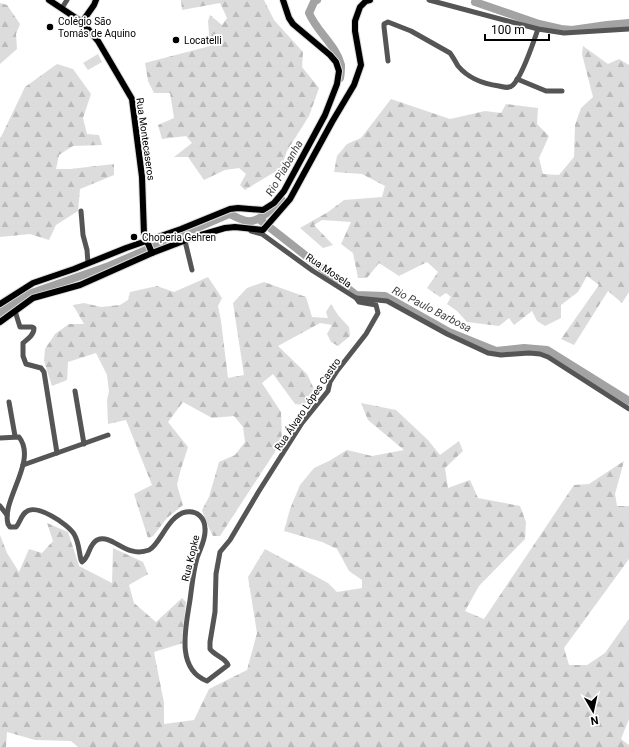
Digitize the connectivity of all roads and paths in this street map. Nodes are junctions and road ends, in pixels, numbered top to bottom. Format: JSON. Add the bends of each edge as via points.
{"nodes":[{"id":1,"x":49,"y":0,"type":"edge"},
{"id":2,"x":68,"y":0,"type":"edge"},
{"id":3,"x":96,"y":0,"type":"edge"},
{"id":4,"x":283,"y":0,"type":"edge"},
{"id":5,"x":370,"y":0,"type":"edge"},
{"id":6,"x":429,"y":0,"type":"edge"},
{"id":7,"x":62,"y":8,"type":"junction"},
{"id":8,"x":82,"y":22,"type":"junction"},
{"id":9,"x":538,"y":29,"type":"junction"},
{"id":10,"x":629,"y":29,"type":"edge"},
{"id":11,"x":388,"y":61,"type":"dead end"},
{"id":12,"x":517,"y":79,"type":"junction"},
{"id":13,"x":562,"y":91,"type":"dead end"},
{"id":14,"x":290,"y":181,"type":"junction"},
{"id":15,"x":298,"y":185,"type":"junction"},
{"id":16,"x":81,"y":211,"type":"dead end"},
{"id":17,"x":263,"y":232,"type":"junction"},
{"id":18,"x":148,"y":241,"type":"junction"},
{"id":19,"x":185,"y":242,"type":"junction"},
{"id":20,"x":152,"y":253,"type":"junction"},
{"id":21,"x":88,"y":263,"type":"junction"},
{"id":22,"x":192,"y":270,"type":"dead end"},
{"id":23,"x":356,"y":298,"type":"junction"},
{"id":24,"x":0,"y":304,"type":"edge"},
{"id":25,"x":15,"y":312,"type":"junction"},
{"id":26,"x":0,"y":322,"type":"edge"},
{"id":27,"x":75,"y":391,"type":"dead end"},
{"id":28,"x":9,"y":402,"type":"dead end"},
{"id":29,"x":629,"y":409,"type":"edge"},
{"id":30,"x":108,"y":435,"type":"dead end"},
{"id":31,"x":15,"y":436,"type":"junction"},
{"id":32,"x":0,"y":438,"type":"edge"},
{"id":33,"x":84,"y":444,"type":"junction"},
{"id":34,"x":57,"y":453,"type":"junction"},
{"id":35,"x":23,"y":465,"type":"junction"},
{"id":36,"x":0,"y":506,"type":"edge"},
{"id":37,"x":7,"y":515,"type":"junction"},
{"id":38,"x":228,"y":665,"type":"joint"}],
"edges":[{"from":1,"to":7,"type":"main road","name":"Rua Montecaseros"},
{"from":2,"to":7,"type":"street"},
{"from":3,"to":8,"type":"main road"},
{"from":4,"to":14,"type":"main road","via":[[293,24],[330,55],[339,70],[337,84],[325,115]]},
{"from":5,"to":15,"type":"main road","via":[[360,7],[355,21],[361,65],[354,85]]},
{"from":6,"to":9,"type":"street"},
{"from":7,"to":8,"type":"main road","name":"Rua Montecaseros"},
{"from":8,"to":18,"type":"main road","name":"Rua Montecaseros","via":[[98,41],[132,99],[142,177],[144,234]]},
{"from":9,"to":10,"type":"street","via":[[574,34]]},
{"from":9,"to":12,"type":"street"},
{"from":11,"to":12,"type":"street","via":[[384,24],[388,22],[411,31],[450,53],[462,69],[484,84],[508,88],[512,87]]},
{"from":12,"to":13,"type":"street","via":[[546,91]]},
{"from":14,"to":15,"type":"main road"},
{"from":14,"to":18,"type":"main road","via":[[274,203],[263,210],[230,209]]},
{"from":15,"to":17,"type":"main road"},
{"from":16,"to":21,"type":"street"},
{"from":17,"to":19,"type":"main road","via":[[235,227],[225,228]]},
{"from":17,"to":23,"type":"street","name":"Rua Mosela","via":[[313,272]]},
{"from":18,"to":20,"type":"main road","name":"Rua Montecaseros"},
{"from":18,"to":21,"type":"main road"},
{"from":19,"to":20,"type":"main road"},
{"from":19,"to":22,"type":"street"},
{"from":20,"to":25,"type":"main road","via":[[80,285],[33,298]]},
{"from":21,"to":24,"type":"main road","via":[[32,283]]},
{"from":23,"to":29,"type":"street","name":"Rua Mosela","via":[[386,301],[488,353],[529,353],[548,357]]},
{"from":23,"to":38,"type":"street","name":"Rua Álvaro Lópes Castro","via":[[359,302],[376,305],[376,318],[330,382],[328,391],[302,423],[230,540],[220,552],[210,649],[226,660]]},
{"from":25,"to":26,"type":"main road"},
{"from":25,"to":34,"type":"street","via":[[20,327],[34,328],[24,343],[23,356],[26,364],[41,368],[44,372]]},
{"from":27,"to":33,"type":"street"},
{"from":28,"to":31,"type":"street"},
{"from":30,"to":33,"type":"street"},
{"from":31,"to":32,"type":"street"},
{"from":31,"to":35,"type":"street","via":[[21,439]]},
{"from":33,"to":34,"type":"street"},
{"from":34,"to":35,"type":"street"},
{"from":35,"to":37,"type":"street"},
{"from":36,"to":37,"type":"street"},
{"from":37,"to":38,"type":"street","name":"Rua Kopke","via":[[10,527],[19,523],[30,510],[58,519],[74,534],[82,562],[90,548],[99,540],[108,540],[131,552],[147,551],[155,545],[174,519],[182,513],[197,513],[204,523],[205,535],[194,570],[184,638],[188,661],[195,675],[207,681]]}]}
